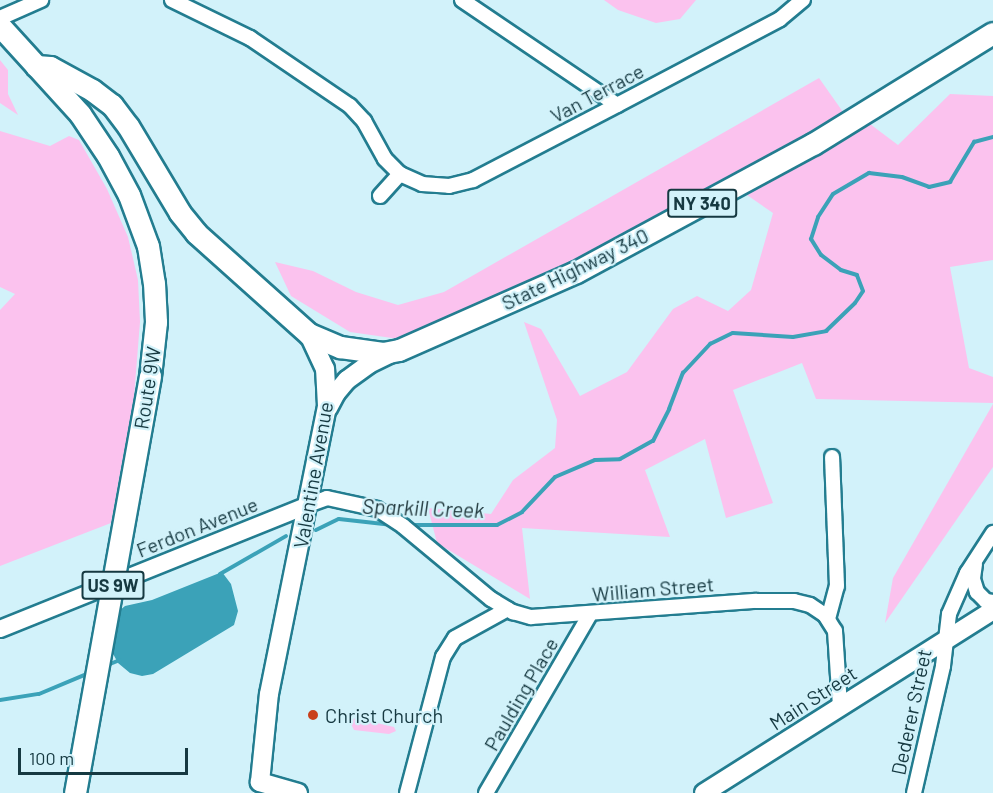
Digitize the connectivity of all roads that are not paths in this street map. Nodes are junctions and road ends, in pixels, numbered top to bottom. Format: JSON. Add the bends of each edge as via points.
{"nodes":[{"id":1,"x":41,"y":0,"type":"edge"},
{"id":2,"x":172,"y":0,"type":"edge"},
{"id":3,"x":462,"y":0,"type":"edge"},
{"id":4,"x":803,"y":0,"type":"edge"},
{"id":5,"x":0,"y":18,"type":"edge"},
{"id":6,"x":0,"y":26,"type":"edge"},
{"id":7,"x":993,"y":33,"type":"edge"},
{"id":8,"x":36,"y":66,"type":"junction"},
{"id":9,"x":617,"y":105,"type":"junction"},
{"id":10,"x":400,"y":174,"type":"junction"},
{"id":11,"x":381,"y":196,"type":"dead end"},
{"id":12,"x":309,"y":334,"type":"junction"},
{"id":13,"x":399,"y":350,"type":"junction"},
{"id":14,"x":325,"y":418,"type":"junction"},
{"id":15,"x":832,"y":457,"type":"dead end"},
{"id":16,"x":308,"y":505,"type":"junction"},
{"id":17,"x":993,"y":533,"type":"edge"},
{"id":18,"x":976,"y":557,"type":"junction"},
{"id":19,"x":993,"y":602,"type":"edge"},
{"id":20,"x":508,"y":609,"type":"junction"},
{"id":21,"x":993,"y":610,"type":"edge"},
{"id":22,"x":590,"y":614,"type":"junction"},
{"id":23,"x":828,"y":619,"type":"junction"},
{"id":24,"x":0,"y":629,"type":"edge"},
{"id":25,"x":946,"y":639,"type":"junction"},
{"id":26,"x":840,"y":707,"type":"junction"},
{"id":27,"x":259,"y":787,"type":"edge"},
{"id":28,"x":714,"y":790,"type":"edge"},
{"id":29,"x":75,"y":793,"type":"edge"},
{"id":30,"x":298,"y":793,"type":"edge"},
{"id":31,"x":407,"y":793,"type":"edge"},
{"id":32,"x":486,"y":793,"type":"edge"},
{"id":33,"x":914,"y":793,"type":"edge"}],
"edges":[{"from":1,"to":5,"type":"street"},
{"from":2,"to":10,"type":"street","name":"Van Terrace","via":[[250,38],[350,106],[364,121],[385,159]]},
{"from":3,"to":9,"type":"street"},
{"from":4,"to":9,"type":"street","name":"Van Terrace","via":[[780,19]]},
{"from":6,"to":8,"type":"main road","name":"Route 9W","number":"US 9W"},
{"from":7,"to":13,"type":"main road","name":"State Highway 340","number":"NY 340","via":[[813,144],[576,272]]},
{"from":8,"to":12,"type":"main road","name":"Valentine Avenue","via":[[50,67],[112,105],[196,233]]},
{"from":8,"to":29,"type":"main road","name":"Route 9W","number":"US 9W","bridge":true,"via":[[80,114],[122,182],[139,221],[154,283],[156,322],[150,376]]},
{"from":9,"to":10,"type":"street","name":"Van Terrace","via":[[472,180],[449,186],[422,184]]},
{"from":10,"to":11,"type":"street"},
{"from":12,"to":13,"type":"main road","via":[[362,352]]},
{"from":12,"to":14,"type":"main road","name":"Valentine Avenue","via":[[326,376]]},
{"from":13,"to":14,"type":"main road","name":"State Highway 340","number":"NY 340","via":[[347,380],[336,393]]},
{"from":14,"to":16,"type":"main road","name":"Valentine Avenue","number":"NY 340"},
{"from":15,"to":23,"type":"street","via":[[837,586]]},
{"from":16,"to":20,"type":"street","name":"William Street","via":[[327,498],[377,509]]},
{"from":16,"to":24,"type":"street","name":"Ferdon Avenue"},
{"from":16,"to":27,"type":"main road","name":"Valentine Avenue","number":"NY 340","via":[[269,694]]},
{"from":17,"to":18,"type":"street","name":"Dederer Street"},
{"from":18,"to":19,"type":"street","via":[[976,592]]},
{"from":18,"to":25,"type":"street","name":"Dederer Street","via":[[956,594]]},
{"from":20,"to":22,"type":"street","name":"William Street","via":[[536,618]]},
{"from":20,"to":31,"type":"street","via":[[455,638],[443,657]]},
{"from":21,"to":25,"type":"main road","name":"Main Street"},
{"from":22,"to":23,"type":"street","name":"William Street","via":[[786,601],[814,607]]},
{"from":22,"to":32,"type":"street","name":"Paulding Place"},
{"from":23,"to":26,"type":"street","via":[[838,646]]},
{"from":25,"to":26,"type":"main road","name":"Main Street"},
{"from":25,"to":33,"type":"street","name":"Dederer Street","via":[[944,666]]},
{"from":26,"to":28,"type":"main road","name":"Main Street"},
{"from":27,"to":30,"type":"main road","number":"NY 340"}]}
